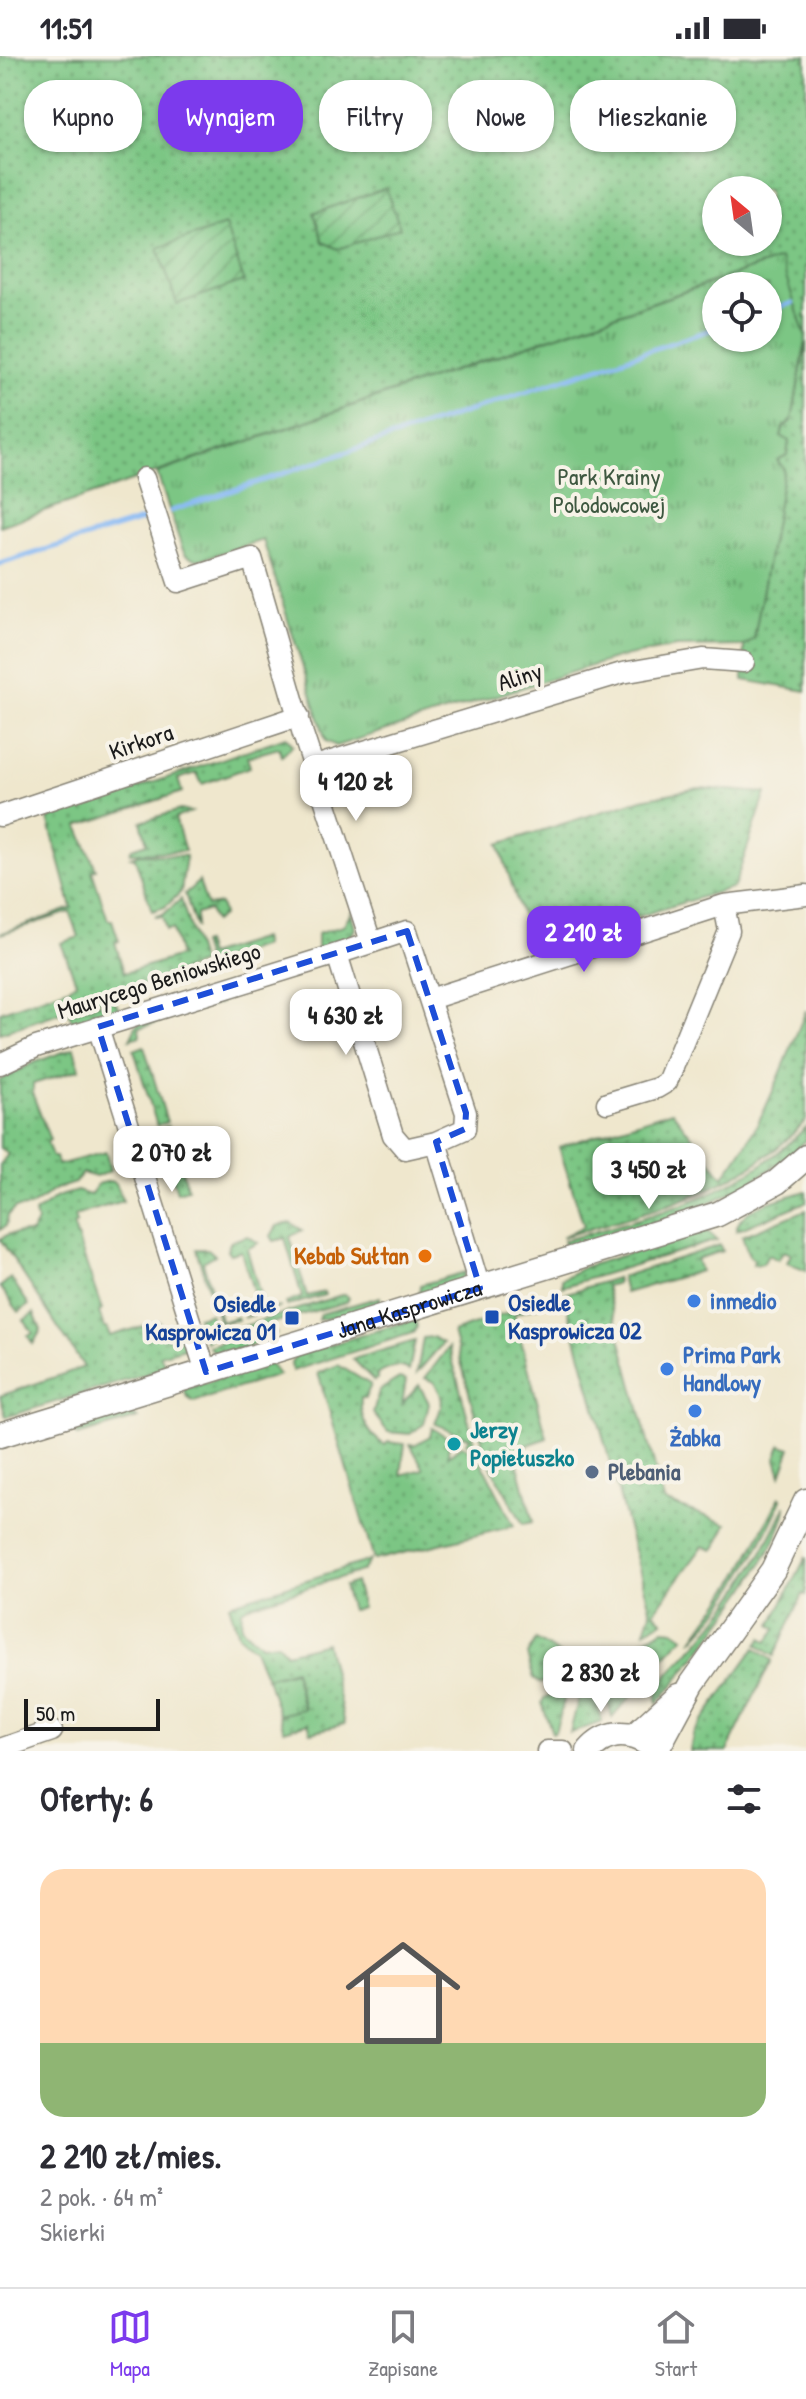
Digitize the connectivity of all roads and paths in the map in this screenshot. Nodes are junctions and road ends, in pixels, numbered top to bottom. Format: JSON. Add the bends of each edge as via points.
{"nodes":[{"id":1,"x":144,"y":478,"type":"dead end"},
{"id":2,"x":744,"y":662,"type":"dead end"},
{"id":3,"x":299,"y":716,"type":"junction"},
{"id":4,"x":315,"y":766,"type":"junction"},
{"id":5,"x":0,"y":816,"type":"edge"},
{"id":6,"x":806,"y":895,"type":"edge"},
{"id":7,"x":724,"y":905,"type":"junction"},
{"id":8,"x":371,"y":942,"type":"junction"},
{"id":9,"x":337,"y":954,"type":"junction"},
{"id":10,"x":430,"y":999,"type":"junction"},
{"id":11,"x":98,"y":1027,"type":"junction"},
{"id":12,"x":0,"y":1064,"type":"edge"},
{"id":13,"x":607,"y":1103,"type":"dead end"},
{"id":14,"x":436,"y":1142,"type":"junction"},
{"id":15,"x":806,"y":1157,"type":"edge"},
{"id":16,"x":480,"y":1288,"type":"junction"},
{"id":17,"x":206,"y":1372,"type":"junction"},
{"id":18,"x":0,"y":1432,"type":"edge"},
{"id":19,"x":806,"y":1501,"type":"edge"},
{"id":20,"x":692,"y":1684,"type":"junction"},
{"id":21,"x":52,"y":1731,"type":"dead end"},
{"id":22,"x":634,"y":1736,"type":"junction"},
{"id":23,"x":0,"y":1749,"type":"edge"},
{"id":24,"x":547,"y":1751,"type":"edge"},
{"id":25,"x":563,"y":1751,"type":"edge"},
{"id":26,"x":589,"y":1751,"type":"edge"},
{"id":27,"x":656,"y":1751,"type":"edge"}],
"edges":[{"from":1,"to":3,"type":"street","via":[[178,582],[252,558]]},
{"from":2,"to":4,"type":"street","name":"Aliny","via":[[703,659],[622,673]]},
{"from":3,"to":4,"type":"street"},
{"from":3,"to":5,"type":"street","name":"Kirkora"},
{"from":4,"to":8,"type":"street"},
{"from":6,"to":7,"type":"street"},
{"from":7,"to":10,"type":"street"},
{"from":7,"to":13,"type":"street","via":[[729,931],[667,1082]]},
{"from":8,"to":9,"type":"street","name":"Maurycego Beniowskiego"},
{"from":8,"to":10,"type":"street","name":"Maurycego Beniowskiego","via":[[407,931]]},
{"from":9,"to":11,"type":"street","name":"Maurycego Beniowskiego"},
{"from":9,"to":14,"type":"street","via":[[393,1135],[405,1149]]},
{"from":10,"to":14,"type":"street","via":[[466,1113],[465,1129]]},
{"from":11,"to":12,"type":"street","name":"Maurycego Beniowskiego"},
{"from":11,"to":17,"type":"street"},
{"from":14,"to":16,"type":"street"},
{"from":15,"to":16,"type":"street","name":"Jana Kasprowicza","via":[[777,1182],[718,1214]]},
{"from":16,"to":17,"type":"street","name":"Jana Kasprowicza"},
{"from":17,"to":18,"type":"street","name":"Jana Kasprowicza"},
{"from":19,"to":20,"type":"street","via":[[773,1570]]},
{"from":20,"to":22,"type":"street"},
{"from":20,"to":27,"type":"street"},
{"from":21,"to":23,"type":"street"},
{"from":22,"to":26,"type":"street","via":[[607,1737]]},
{"from":22,"to":27,"type":"street"},
{"from":24,"to":25,"type":"street"}]}
